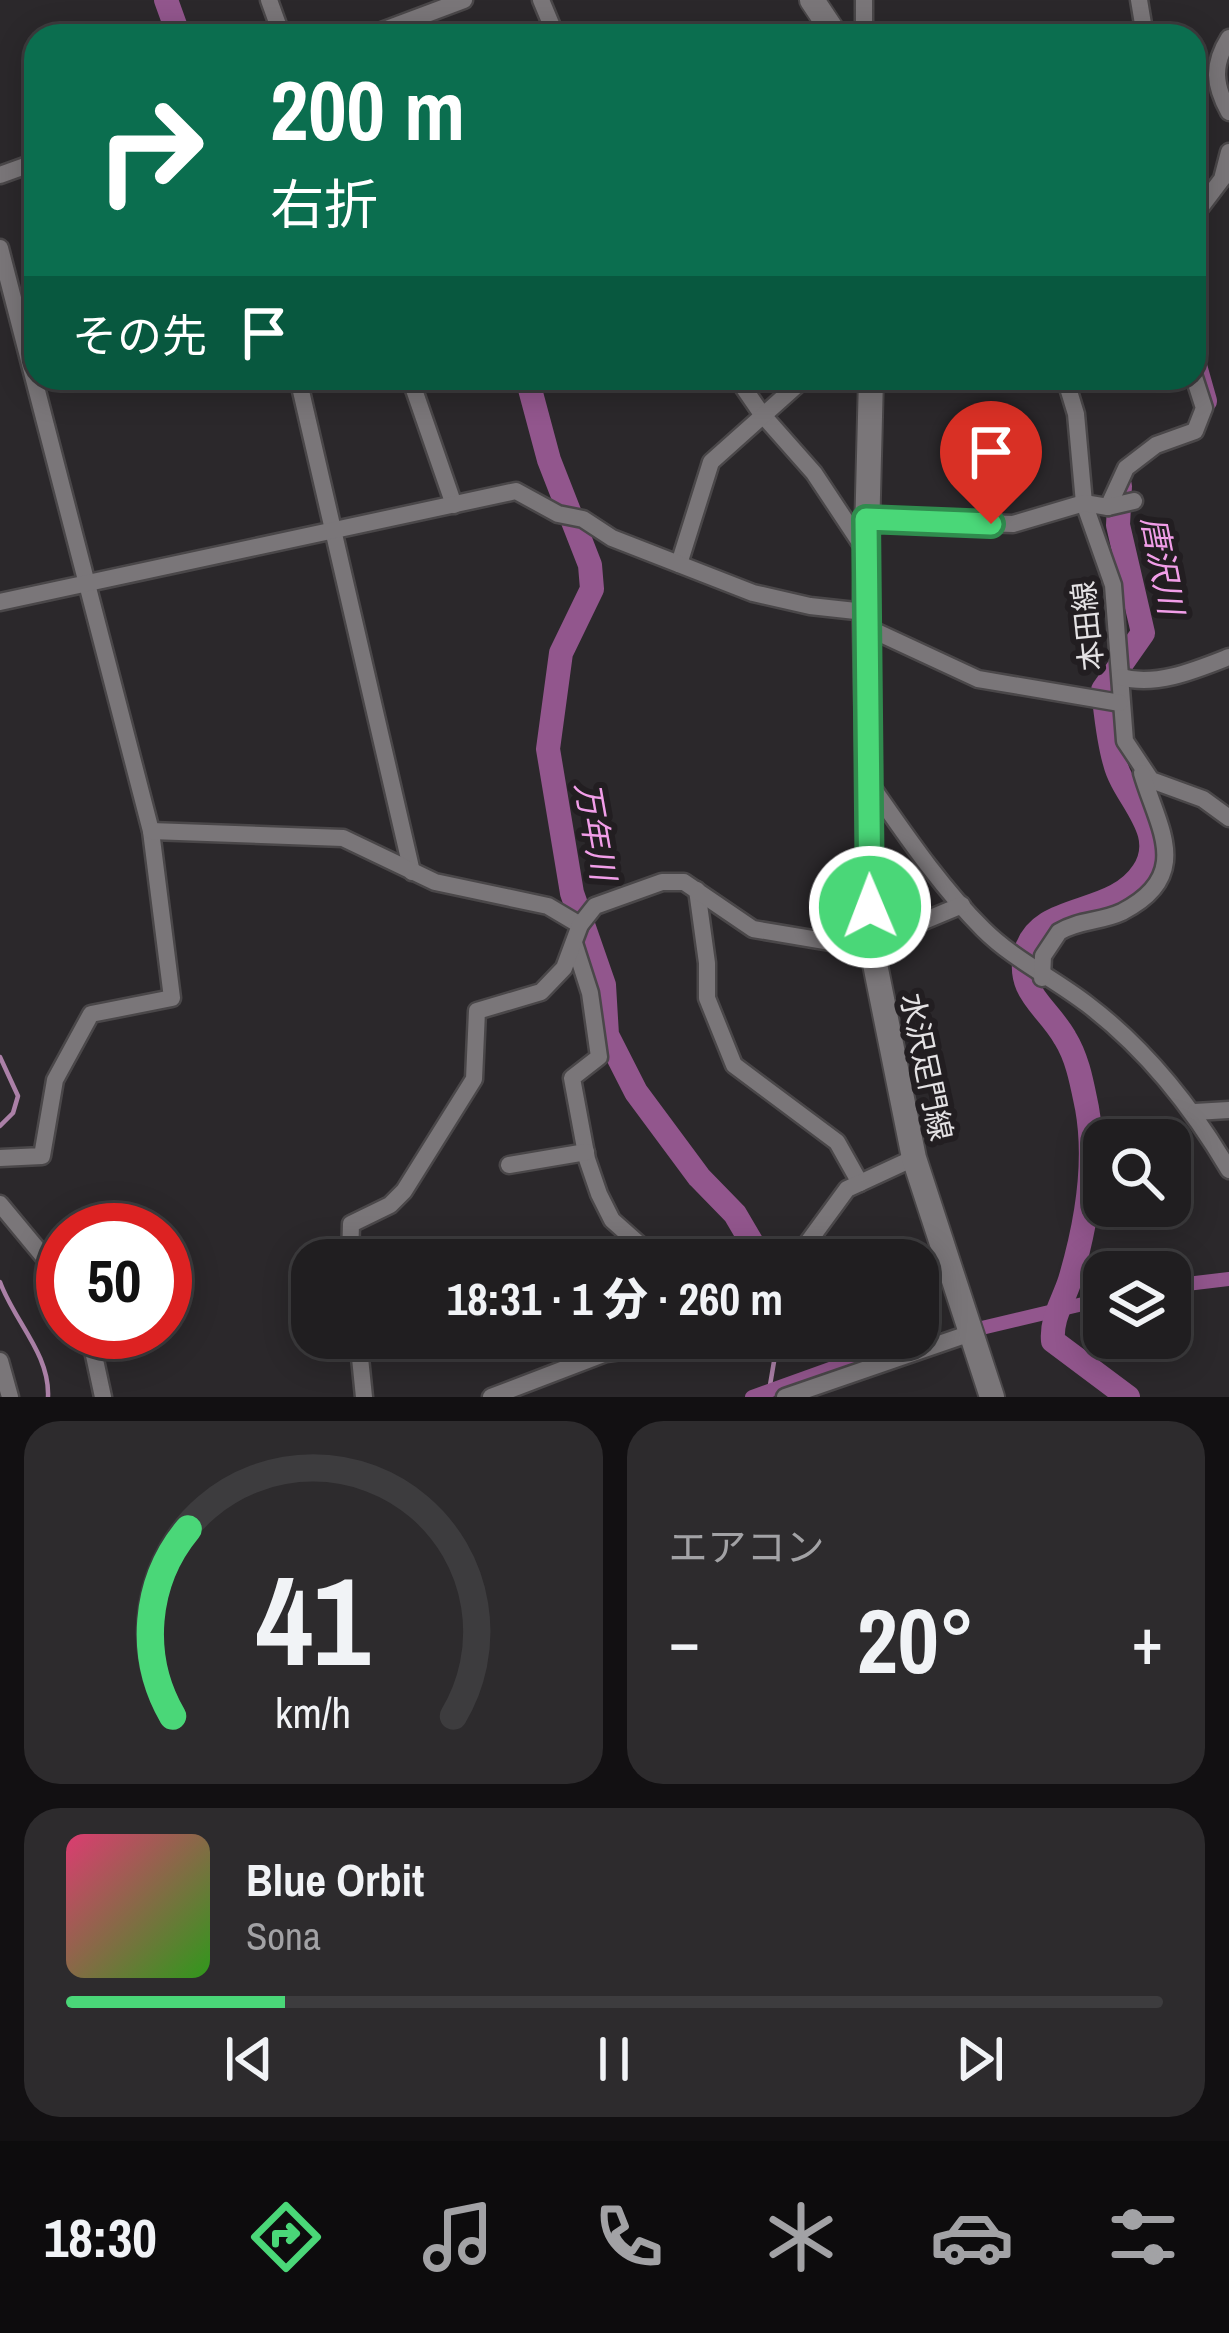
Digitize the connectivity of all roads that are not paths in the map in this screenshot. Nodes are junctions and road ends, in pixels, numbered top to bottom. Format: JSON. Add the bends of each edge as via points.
{"nodes":[{"id":1,"x":464,"y":0,"type":"edge"},
{"id":2,"x":400,"y":24,"type":"edge"},
{"id":3,"x":1229,"y":38,"type":"edge"},
{"id":4,"x":1229,"y":112,"type":"edge"},
{"id":5,"x":1229,"y":152,"type":"edge"},
{"id":6,"x":1206,"y":200,"type":"edge"},
{"id":7,"x":0,"y":248,"type":"edge"},
{"id":8,"x":24,"y":342,"type":"edge"},
{"id":9,"x":36,"y":390,"type":"edge"},
{"id":10,"x":301,"y":390,"type":"edge"},
{"id":11,"x":414,"y":390,"type":"edge"},
{"id":12,"x":745,"y":390,"type":"edge"},
{"id":13,"x":790,"y":390,"type":"edge"},
{"id":14,"x":871,"y":390,"type":"edge"},
{"id":15,"x":1069,"y":390,"type":"edge"},
{"id":16,"x":1198,"y":390,"type":"edge"},
{"id":17,"x":760,"y":413,"type":"junction"},
{"id":18,"x":1134,"y":501,"type":"dead end"},
{"id":19,"x":1084,"y":503,"type":"junction"},
{"id":20,"x":454,"y":505,"type":"junction"},
{"id":21,"x":1108,"y":508,"type":"junction"},
{"id":22,"x":866,"y":519,"type":"junction"},
{"id":23,"x":334,"y":532,"type":"junction"},
{"id":24,"x":865,"y":550,"type":"junction"},
{"id":25,"x":679,"y":564,"type":"junction"},
{"id":26,"x":86,"y":584,"type":"junction"},
{"id":27,"x":0,"y":602,"type":"edge"},
{"id":28,"x":866,"y":620,"type":"junction"},
{"id":29,"x":1229,"y":658,"type":"edge"},
{"id":30,"x":1121,"y":677,"type":"junction"},
{"id":31,"x":1111,"y":702,"type":"junction"},
{"id":32,"x":1142,"y":772,"type":"junction"},
{"id":33,"x":869,"y":782,"type":"junction"},
{"id":34,"x":1229,"y":818,"type":"edge"},
{"id":35,"x":151,"y":831,"type":"junction"},
{"id":36,"x":412,"y":872,"type":"junction"},
{"id":37,"x":697,"y":890,"type":"junction"},
{"id":38,"x":962,"y":904,"type":"junction"},
{"id":39,"x":577,"y":934,"type":"junction"},
{"id":40,"x":872,"y":946,"type":"junction"},
{"id":41,"x":1035,"y":973,"type":"junction"},
{"id":42,"x":1229,"y":1110,"type":"edge"},
{"id":43,"x":1195,"y":1112,"type":"junction"},
{"id":44,"x":586,"y":1152,"type":"junction"},
{"id":45,"x":0,"y":1158,"type":"edge"},
{"id":46,"x":914,"y":1158,"type":"junction"},
{"id":47,"x":509,"y":1165,"type":"dead end"},
{"id":48,"x":1229,"y":1170,"type":"edge"},
{"id":49,"x":860,"y":1183,"type":"junction"},
{"id":50,"x":0,"y":1204,"type":"edge"},
{"id":51,"x":351,"y":1239,"type":"edge"},
{"id":52,"x":633,"y":1239,"type":"edge"},
{"id":53,"x":809,"y":1239,"type":"edge"},
{"id":54,"x":36,"y":1247,"type":"edge"},
{"id":55,"x":971,"y":1333,"type":"junction"},
{"id":56,"x":95,"y":1359,"type":"edge"},
{"id":57,"x":360,"y":1359,"type":"edge"},
{"id":58,"x":590,"y":1359,"type":"edge"},
{"id":59,"x":0,"y":1361,"type":"edge"},
{"id":60,"x":10,"y":1397,"type":"edge"},
{"id":61,"x":103,"y":1397,"type":"edge"},
{"id":62,"x":364,"y":1397,"type":"edge"},
{"id":63,"x":491,"y":1397,"type":"edge"},
{"id":64,"x":785,"y":1397,"type":"edge"},
{"id":65,"x":992,"y":1397,"type":"edge"}],
"edges":[{"from":1,"to":2,"type":"street"},
{"from":3,"to":4,"type":"street","via":[[1216,67]]},
{"from":5,"to":6,"type":"street"},
{"from":7,"to":8,"type":"street"},
{"from":9,"to":26,"type":"street"},
{"from":10,"to":23,"type":"street"},
{"from":11,"to":20,"type":"street"},
{"from":12,"to":17,"type":"street"},
{"from":13,"to":17,"type":"street"},
{"from":14,"to":22,"type":"main road","name":"水沢足門線"},
{"from":15,"to":19,"type":"street","name":"本田線"},
{"from":16,"to":21,"type":"street","via":[[1204,408],[1195,431],[1156,445],[1126,468]]},
{"from":17,"to":24,"type":"street","via":[[814,473]]},
{"from":17,"to":25,"type":"street","via":[[711,462]]},
{"from":18,"to":21,"type":"street"},
{"from":19,"to":21,"type":"street"},
{"from":19,"to":22,"type":"street","via":[[1012,524]]},
{"from":19,"to":30,"type":"street","name":"本田線","via":[[1113,585]]},
{"from":20,"to":23,"type":"street"},
{"from":20,"to":25,"type":"street","via":[[515,491]]},
{"from":22,"to":24,"type":"main road","name":"水沢足門線"},
{"from":23,"to":26,"type":"street"},
{"from":23,"to":36,"type":"street"},
{"from":24,"to":28,"type":"main road","name":"水沢足門線"},
{"from":25,"to":28,"type":"street","via":[[754,593]]},
{"from":26,"to":27,"type":"street"},
{"from":26,"to":35,"type":"street"},
{"from":28,"to":31,"type":"street","via":[[978,680]]},
{"from":28,"to":33,"type":"main road","name":"水沢足門線"},
{"from":29,"to":30,"type":"street","via":[[1155,680]]},
{"from":30,"to":31,"type":"street","name":"本田線"},
{"from":31,"to":32,"type":"street","name":"本田線"},
{"from":32,"to":34,"type":"street"},
{"from":32,"to":41,"type":"street","name":"本田線","via":[[1164,825],[1153,885],[1122,912],[1059,932]]},
{"from":33,"to":38,"type":"street"},
{"from":33,"to":40,"type":"main road","name":"水沢足門線"},
{"from":35,"to":36,"type":"street","via":[[343,838]]},
{"from":35,"to":45,"type":"street","via":[[172,998],[91,1014],[55,1080],[42,1156]]},
{"from":36,"to":39,"type":"street","via":[[548,906]]},
{"from":37,"to":39,"type":"street","via":[[673,881],[607,898]]},
{"from":37,"to":40,"type":"street","via":[[753,929]]},
{"from":37,"to":49,"type":"street","via":[[710,1012],[734,1065],[837,1142]]},
{"from":38,"to":40,"type":"street"},
{"from":38,"to":41,"type":"street"},
{"from":39,"to":44,"type":"street","via":[[599,1058],[572,1078]]},
{"from":39,"to":51,"type":"street","via":[[564,968],[541,992],[477,1012],[474,1079],[404,1191],[351,1224]]},
{"from":40,"to":46,"type":"main road","name":"水沢足門線"},
{"from":41,"to":43,"type":"street","via":[[1099,1013]]},
{"from":42,"to":43,"type":"street"},
{"from":43,"to":48,"type":"street"},
{"from":44,"to":47,"type":"street"},
{"from":44,"to":52,"type":"street","via":[[612,1220]]},
{"from":46,"to":49,"type":"street"},
{"from":46,"to":55,"type":"main road","name":"水沢足門線"},
{"from":49,"to":53,"type":"street"},
{"from":50,"to":54,"type":"street"},
{"from":55,"to":64,"type":"street"},
{"from":55,"to":65,"type":"main road","name":"水沢足門線"},
{"from":56,"to":61,"type":"street"},
{"from":57,"to":62,"type":"street"},
{"from":58,"to":63,"type":"street"},
{"from":59,"to":60,"type":"street"}]}
